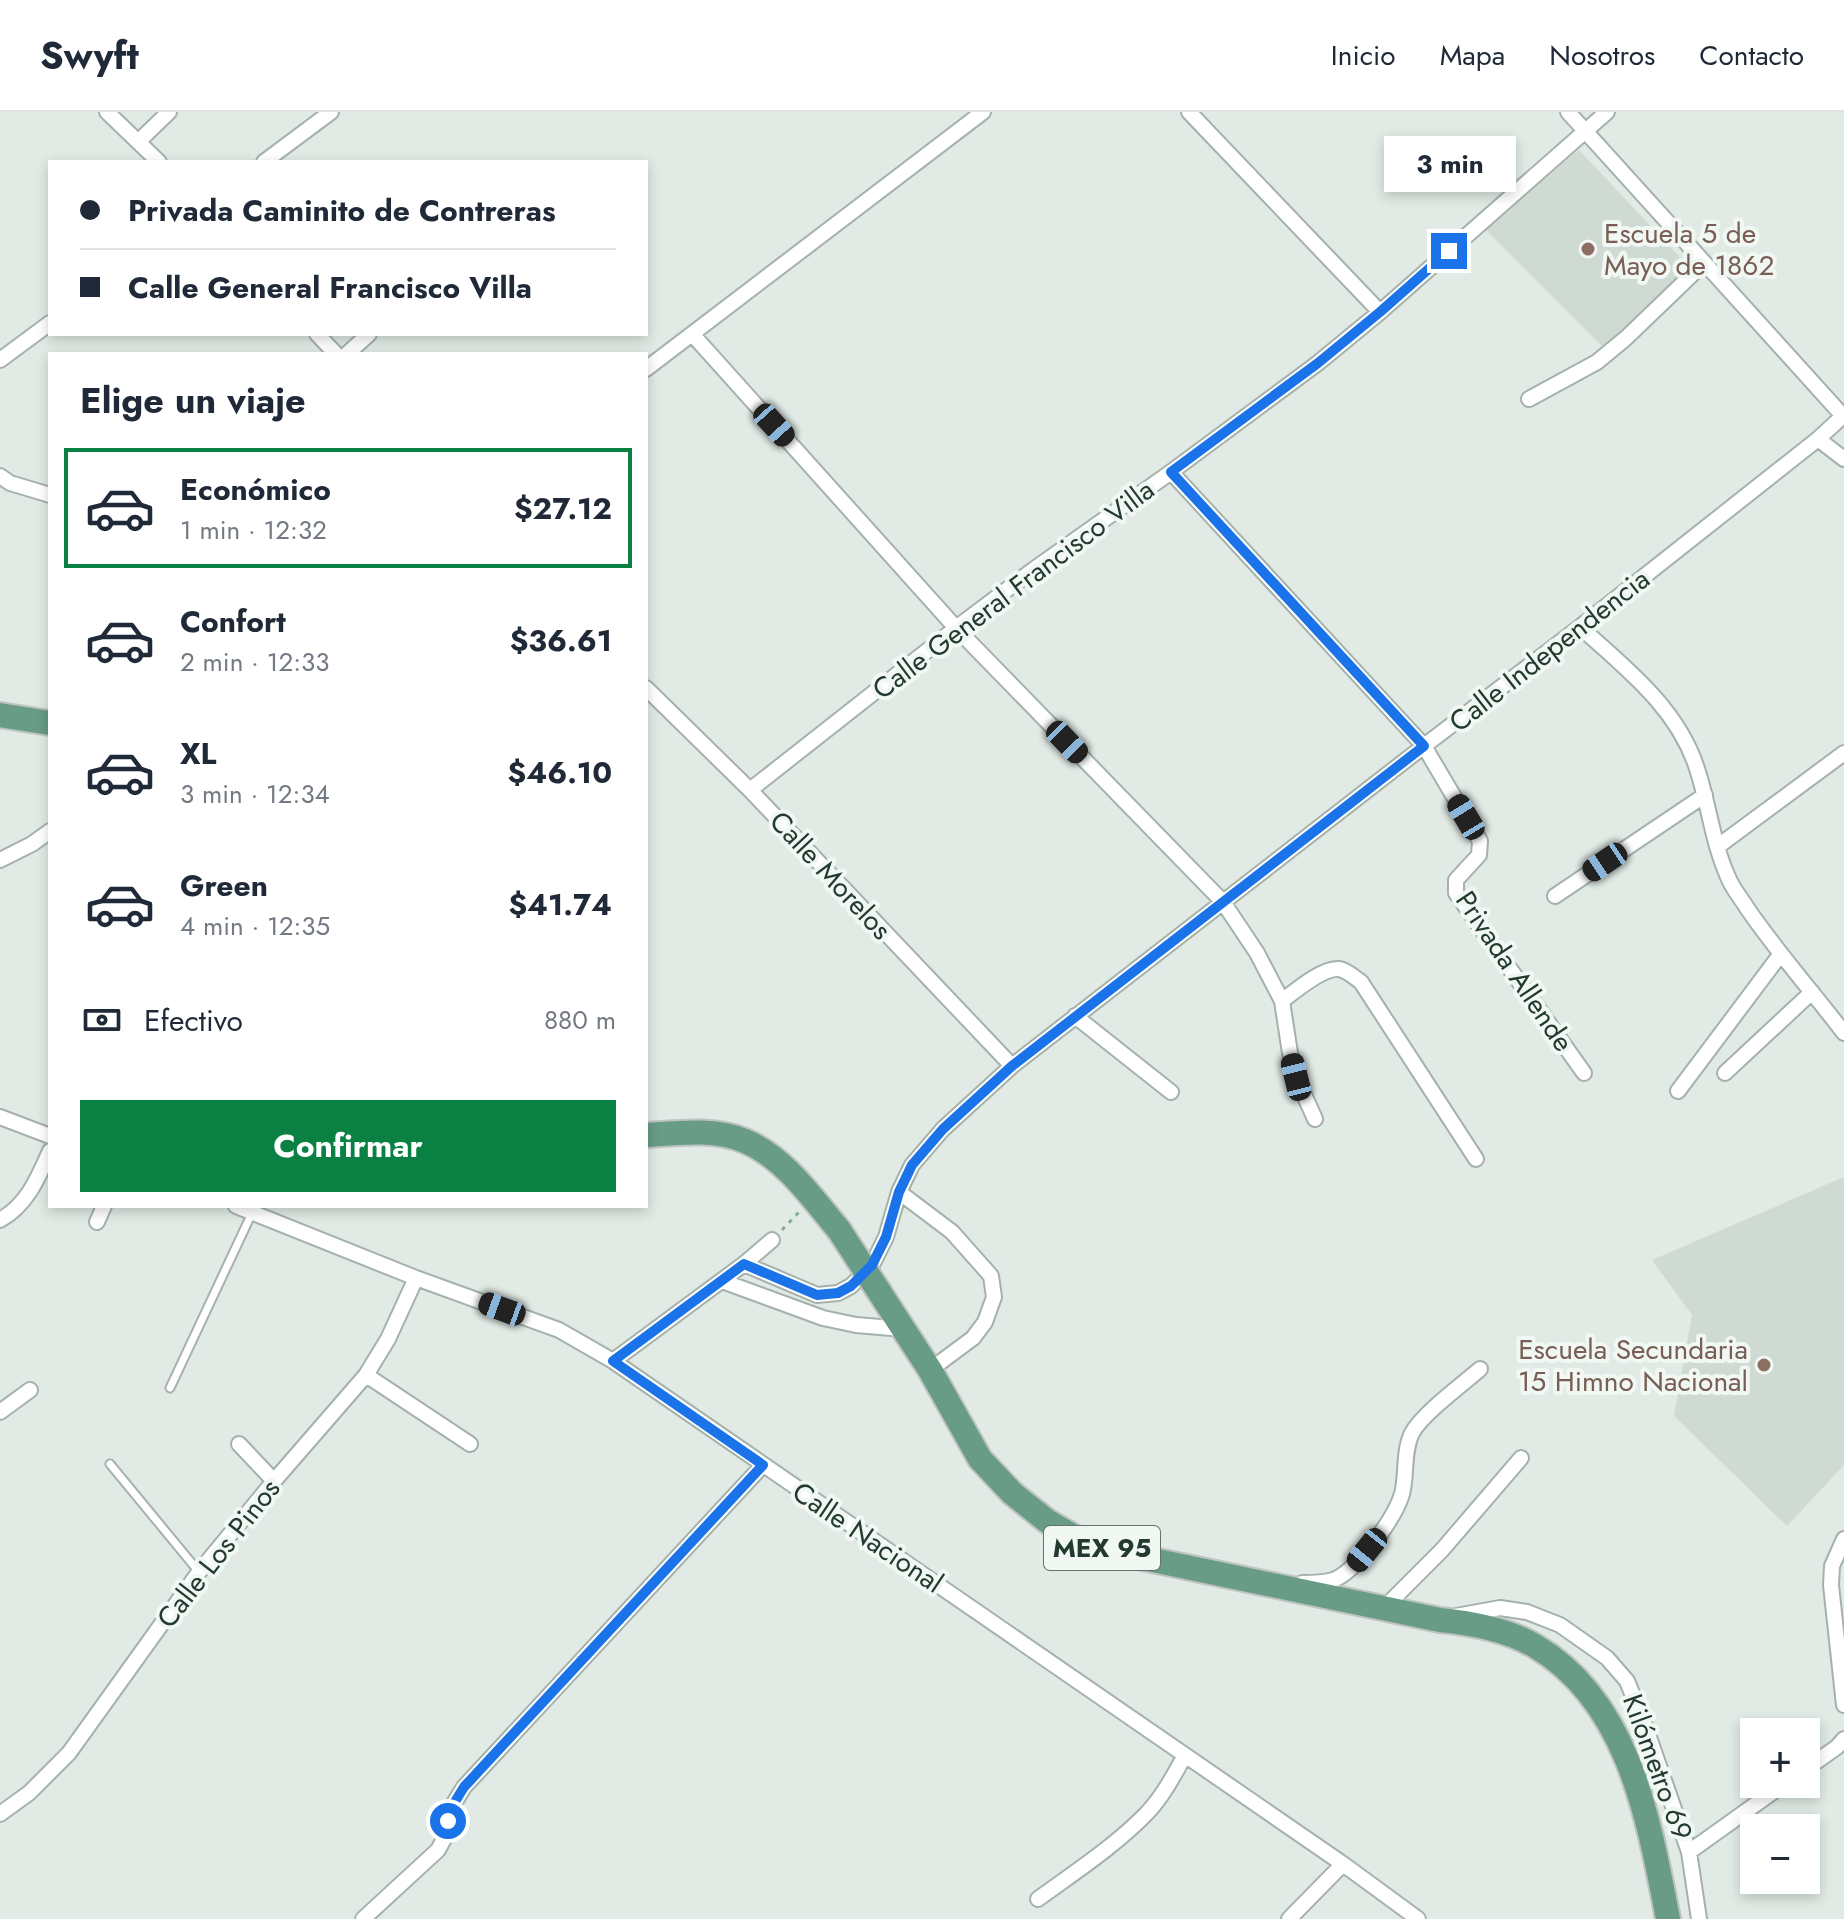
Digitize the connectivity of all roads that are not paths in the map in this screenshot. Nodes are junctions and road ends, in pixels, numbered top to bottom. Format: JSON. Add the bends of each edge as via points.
{"nodes":[{"id":1,"x":107,"y":112,"type":"edge"},
{"id":2,"x":169,"y":112,"type":"edge"},
{"id":3,"x":331,"y":112,"type":"edge"},
{"id":4,"x":983,"y":112,"type":"edge"},
{"id":5,"x":1189,"y":112,"type":"edge"},
{"id":6,"x":1568,"y":112,"type":"edge"},
{"id":7,"x":1607,"y":112,"type":"edge"},
{"id":8,"x":1585,"y":129,"type":"junction"},
{"id":9,"x":139,"y":141,"type":"junction"},
{"id":10,"x":157,"y":160,"type":"edge"},
{"id":11,"x":267,"y":160,"type":"edge"},
{"id":12,"x":1703,"y":264,"type":"junction"},
{"id":13,"x":1380,"y":312,"type":"junction"},
{"id":14,"x":48,"y":324,"type":"edge"},
{"id":15,"x":693,"y":335,"type":"junction"},
{"id":16,"x":319,"y":336,"type":"edge"},
{"id":17,"x":367,"y":336,"type":"edge"},
{"id":18,"x":334,"y":352,"type":"edge"},
{"id":19,"x":349,"y":352,"type":"edge"},
{"id":20,"x":0,"y":360,"type":"edge"},
{"id":21,"x":648,"y":368,"type":"edge"},
{"id":22,"x":1529,"y":399,"type":"dead end"},
{"id":23,"x":1844,"y":416,"type":"edge"},
{"id":24,"x":1818,"y":439,"type":"junction"},
{"id":25,"x":1844,"y":459,"type":"edge"},
{"id":26,"x":1171,"y":472,"type":"junction"},
{"id":27,"x":0,"y":476,"type":"edge"},
{"id":28,"x":48,"y":494,"type":"edge"},
{"id":29,"x":1580,"y":627,"type":"junction"},
{"id":30,"x":956,"y":628,"type":"junction"},
{"id":31,"x":648,"y":690,"type":"edge"},
{"id":32,"x":0,"y":715,"type":"edge"},
{"id":33,"x":48,"y":723,"type":"edge"},
{"id":34,"x":1424,"y":746,"type":"junction"},
{"id":35,"x":1844,"y":753,"type":"edge"},
{"id":36,"x":750,"y":790,"type":"junction"},
{"id":37,"x":1705,"y":795,"type":"junction"},
{"id":38,"x":48,"y":832,"type":"edge"},
{"id":39,"x":1717,"y":847,"type":"junction"},
{"id":40,"x":0,"y":860,"type":"edge"},
{"id":41,"x":1555,"y":896,"type":"dead end"},
{"id":42,"x":1223,"y":902,"type":"junction"},
{"id":43,"x":1780,"y":955,"type":"junction"},
{"id":44,"x":1812,"y":992,"type":"junction"},
{"id":45,"x":1282,"y":1001,"type":"junction"},
{"id":46,"x":1075,"y":1016,"type":"junction"},
{"id":47,"x":1844,"y":1033,"type":"edge"},
{"id":48,"x":1012,"y":1066,"type":"junction"},
{"id":49,"x":1584,"y":1073,"type":"dead end"},
{"id":50,"x":1725,"y":1073,"type":"dead end"},
{"id":51,"x":1678,"y":1091,"type":"dead end"},
{"id":52,"x":1171,"y":1092,"type":"dead end"},
{"id":53,"x":0,"y":1117,"type":"edge"},
{"id":54,"x":1315,"y":1119,"type":"dead end"},
{"id":55,"x":48,"y":1135,"type":"edge"},
{"id":56,"x":648,"y":1135,"type":"edge"},
{"id":57,"x":48,"y":1156,"type":"edge"},
{"id":58,"x":1476,"y":1159,"type":"dead end"},
{"id":59,"x":899,"y":1192,"type":"junction"},
{"id":60,"x":103,"y":1208,"type":"edge"},
{"id":61,"x":241,"y":1208,"type":"edge"},
{"id":62,"x":252,"y":1213,"type":"junction"},
{"id":63,"x":0,"y":1220,"type":"edge"},
{"id":64,"x":97,"y":1222,"type":"dead end"},
{"id":65,"x":772,"y":1240,"type":"dead end"},
{"id":66,"x":744,"y":1264,"type":"junction"},
{"id":67,"x":416,"y":1278,"type":"junction"},
{"id":68,"x":722,"y":1281,"type":"junction"},
{"id":69,"x":903,"y":1329,"type":"junction"},
{"id":70,"x":613,"y":1361,"type":"junction"},
{"id":71,"x":1480,"y":1369,"type":"dead end"},
{"id":72,"x":930,"y":1370,"type":"junction"},
{"id":73,"x":366,"y":1375,"type":"junction"},
{"id":74,"x":170,"y":1388,"type":"dead end"},
{"id":75,"x":30,"y":1390,"type":"dead end"},
{"id":76,"x":0,"y":1412,"type":"edge"},
{"id":77,"x":239,"y":1444,"type":"dead end"},
{"id":78,"x":470,"y":1444,"type":"dead end"},
{"id":79,"x":1521,"y":1458,"type":"dead end"},
{"id":80,"x":110,"y":1464,"type":"dead end"},
{"id":81,"x":763,"y":1465,"type":"junction"},
{"id":82,"x":274,"y":1481,"type":"junction"},
{"id":83,"x":1844,"y":1539,"type":"edge"},
{"id":84,"x":199,"y":1572,"type":"junction"},
{"id":85,"x":1265,"y":1584,"type":"junction"},
{"id":86,"x":1384,"y":1608,"type":"junction"},
{"id":87,"x":1440,"y":1620,"type":"junction"},
{"id":88,"x":1844,"y":1705,"type":"edge"},
{"id":89,"x":1844,"y":1739,"type":"edge"},
{"id":90,"x":1185,"y":1755,"type":"junction"},
{"id":91,"x":1820,"y":1759,"type":"edge"},
{"id":92,"x":1764,"y":1798,"type":"edge"},
{"id":93,"x":0,"y":1814,"type":"edge"},
{"id":94,"x":1689,"y":1852,"type":"junction"},
{"id":95,"x":1343,"y":1864,"type":"junction"},
{"id":96,"x":1038,"y":1899,"type":"dead end"},
{"id":97,"x":363,"y":1919,"type":"edge"},
{"id":98,"x":1289,"y":1919,"type":"edge"},
{"id":99,"x":1418,"y":1919,"type":"edge"},
{"id":100,"x":1668,"y":1919,"type":"edge"},
{"id":101,"x":1699,"y":1919,"type":"edge"}],
"edges":[{"from":1,"to":9,"type":"street"},
{"from":2,"to":9,"type":"street"},
{"from":3,"to":11,"type":"street"},
{"from":4,"to":15,"type":"street"},
{"from":5,"to":13,"type":"street"},
{"from":6,"to":8,"type":"street"},
{"from":7,"to":8,"type":"street","name":"Calle General Francisco Villa"},
{"from":8,"to":12,"type":"street"},
{"from":8,"to":13,"type":"street","name":"Calle General Francisco Villa"},
{"from":9,"to":10,"type":"street"},
{"from":12,"to":22,"type":"street","via":[[1597,362]]},
{"from":12,"to":23,"type":"street"},
{"from":13,"to":26,"type":"street","name":"Calle General Francisco Villa"},
{"from":14,"to":20,"type":"street"},
{"from":15,"to":21,"type":"street"},
{"from":15,"to":30,"type":"street"},
{"from":16,"to":18,"type":"street"},
{"from":17,"to":19,"type":"street"},
{"from":23,"to":24,"type":"street","name":"Calle Independencia"},
{"from":24,"to":25,"type":"street"},
{"from":24,"to":29,"type":"street","name":"Calle Independencia"},
{"from":26,"to":30,"type":"street","name":"Calle General Francisco Villa"},
{"from":26,"to":34,"type":"street"},
{"from":27,"to":28,"type":"street"},
{"from":29,"to":34,"type":"street","name":"Calle Independencia"},
{"from":29,"to":37,"type":"street","via":[[1642,683],[1671,719],[1688,745]]},
{"from":30,"to":36,"type":"street","name":"Calle General Francisco Villa"},
{"from":30,"to":42,"type":"street"},
{"from":31,"to":36,"type":"street","name":"Calle Morelos"},
{"from":32,"to":33,"type":"main road"},
{"from":34,"to":42,"type":"street","name":"Calle Independencia"},
{"from":34,"to":49,"type":"street","name":"Privada Allende","via":[[1480,841],[1479,855],[1456,880],[1456,893]]},
{"from":35,"to":39,"type":"street"},
{"from":36,"to":48,"type":"street","name":"Calle Morelos"},
{"from":37,"to":39,"type":"street"},
{"from":37,"to":41,"type":"street"},
{"from":38,"to":40,"type":"street"},
{"from":39,"to":43,"type":"street","via":[[1728,879]]},
{"from":42,"to":45,"type":"street"},
{"from":42,"to":46,"type":"street","name":"Calle Independencia"},
{"from":43,"to":44,"type":"street"},
{"from":43,"to":51,"type":"street"},
{"from":44,"to":47,"type":"street"},
{"from":44,"to":50,"type":"street"},
{"from":45,"to":54,"type":"street","via":[[1296,1077]]},
{"from":45,"to":58,"type":"street","via":[[1327,971],[1339,969],[1361,982]]},
{"from":46,"to":48,"type":"street","name":"Calle Independencia"},
{"from":46,"to":52,"type":"street"},
{"from":48,"to":59,"type":"street","name":"Calle Independencia","via":[[943,1129],[912,1165]]},
{"from":53,"to":55,"type":"street"},
{"from":56,"to":69,"type":"main road","number":"MEX 95","bridge":true,"via":[[693,1132],[744,1140],[779,1162],[839,1230]]},
{"from":57,"to":63,"type":"street","via":[[21,1205]]},
{"from":59,"to":66,"type":"street","name":"Calle Independencia","via":[[872,1265],[838,1293],[817,1295]]},
{"from":59,"to":72,"type":"street","via":[[952,1232],[991,1276],[994,1297],[985,1322],[973,1338]]},
{"from":60,"to":64,"type":"street"},
{"from":61,"to":62,"type":"street","name":"Calle Nacional"},
{"from":62,"to":67,"type":"street","name":"Calle Nacional"},
{"from":62,"to":74,"type":"lane"},
{"from":65,"to":66,"type":"street"},
{"from":66,"to":68,"type":"street"},
{"from":67,"to":70,"type":"street","name":"Calle Nacional","via":[[559,1330]]},
{"from":67,"to":73,"type":"street","name":"Calle Los Pinos"},
{"from":68,"to":69,"type":"street","via":[[823,1318]]},
{"from":68,"to":70,"type":"street"},
{"from":69,"to":72,"type":"main road","number":"MEX 95"},
{"from":70,"to":81,"type":"street","name":"Calle Nacional"},
{"from":71,"to":85,"type":"street","via":[[1410,1436],[1395,1510],[1349,1572],[1321,1583]]},
{"from":72,"to":85,"type":"main road","number":"MEX 95","via":[[980,1459],[1047,1521],[1083,1542],[1110,1550]]},
{"from":73,"to":78,"type":"street"},
{"from":73,"to":82,"type":"street","name":"Calle Los Pinos"},
{"from":75,"to":76,"type":"street"},
{"from":77,"to":82,"type":"street"},
{"from":79,"to":86,"type":"street"},
{"from":80,"to":84,"type":"lane"},
{"from":81,"to":90,"type":"street","name":"Calle Nacional"},
{"from":81,"to":97,"type":"street","via":[[464,1787],[438,1850]]},
{"from":82,"to":84,"type":"street","name":"Calle Los Pinos"},
{"from":83,"to":88,"type":"street","via":[[1832,1566],[1831,1585]]},
{"from":84,"to":93,"type":"street","name":"Calle Los Pinos","via":[[69,1753]]},
{"from":85,"to":86,"type":"main road","number":"MEX 95"},
{"from":86,"to":87,"type":"main road","number":"MEX 95"},
{"from":87,"to":94,"type":"street","name":"Kilómetro 69","via":[[1500,1608],[1527,1612],[1560,1625],[1607,1658],[1627,1681]]},
{"from":87,"to":100,"type":"main road","number":"MEX 95","via":[[1535,1646],[1596,1704],[1629,1763],[1642,1801]]},
{"from":89,"to":91,"type":"street"},
{"from":90,"to":95,"type":"street","name":"Calle Nacional"},
{"from":90,"to":96,"type":"street","via":[[1148,1812]]},
{"from":92,"to":94,"type":"street"},
{"from":94,"to":101,"type":"street","name":"Kilómetro 69"},
{"from":95,"to":98,"type":"street"},
{"from":95,"to":99,"type":"street","name":"Calle Nacional"}]}
